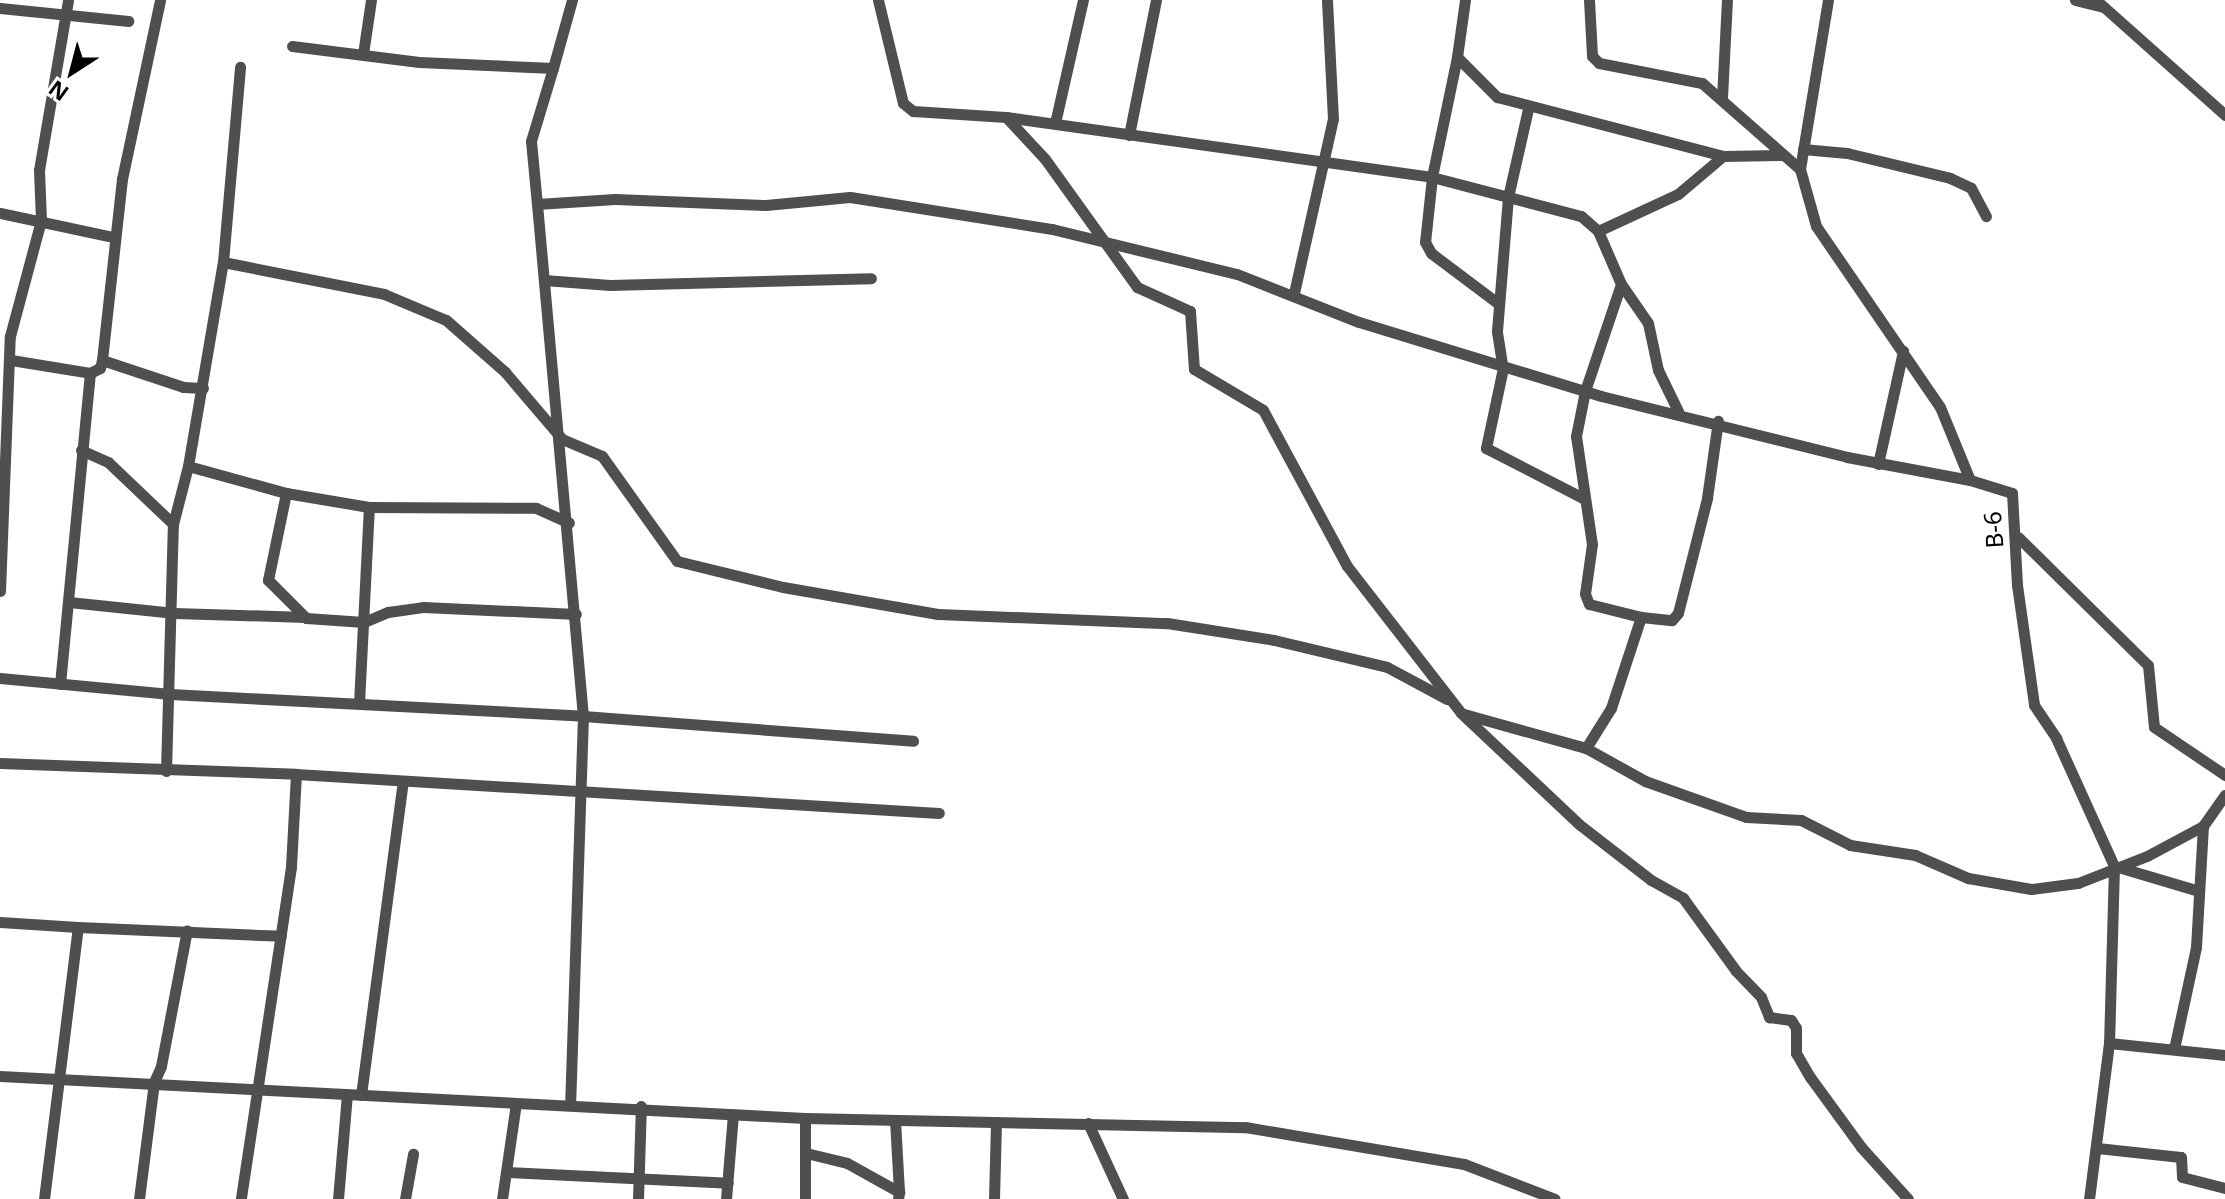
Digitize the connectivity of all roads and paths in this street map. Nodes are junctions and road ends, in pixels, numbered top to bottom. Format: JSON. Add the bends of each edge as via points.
{"nodes":[{"id":1,"x":68,"y":0,"type":"edge"},
{"id":2,"x":160,"y":0,"type":"edge"},
{"id":3,"x":371,"y":0,"type":"edge"},
{"id":4,"x":572,"y":0,"type":"edge"},
{"id":5,"x":878,"y":0,"type":"edge"},
{"id":6,"x":1083,"y":0,"type":"edge"},
{"id":7,"x":1156,"y":0,"type":"edge"},
{"id":8,"x":1327,"y":0,"type":"edge"},
{"id":9,"x":1465,"y":0,"type":"edge"},
{"id":10,"x":1589,"y":0,"type":"edge"},
{"id":11,"x":1727,"y":0,"type":"edge"},
{"id":12,"x":1828,"y":0,"type":"edge"},
{"id":13,"x":2075,"y":0,"type":"edge"},
{"id":14,"x":2100,"y":4,"type":"edge"},
{"id":15,"x":0,"y":8,"type":"edge"},
{"id":16,"x":64,"y":15,"type":"junction"},
{"id":17,"x":128,"y":21,"type":"dead end"},
{"id":18,"x":292,"y":46,"type":"dead end"},
{"id":19,"x":363,"y":54,"type":"junction"},
{"id":20,"x":1457,"y":57,"type":"junction"},
{"id":21,"x":240,"y":67,"type":"dead end"},
{"id":22,"x":553,"y":68,"type":"junction"},
{"id":23,"x":1722,"y":98,"type":"junction"},
{"id":24,"x":1528,"y":109,"type":"junction"},
{"id":25,"x":2225,"y":115,"type":"edge"},
{"id":26,"x":1006,"y":117,"type":"junction"},
{"id":27,"x":1055,"y":123,"type":"junction"},
{"id":28,"x":1129,"y":135,"type":"junction"},
{"id":29,"x":1803,"y":149,"type":"junction"},
{"id":30,"x":1783,"y":155,"type":"junction"},
{"id":31,"x":1723,"y":156,"type":"junction"},
{"id":32,"x":1328,"y":161,"type":"junction"},
{"id":33,"x":1800,"y":169,"type":"junction"},
{"id":34,"x":1432,"y":177,"type":"junction"},
{"id":35,"x":1508,"y":197,"type":"junction"},
{"id":36,"x":537,"y":204,"type":"junction"},
{"id":37,"x":0,"y":213,"type":"edge"},
{"id":38,"x":1986,"y":216,"type":"dead end"},
{"id":39,"x":41,"y":220,"type":"junction"},
{"id":40,"x":1598,"y":231,"type":"junction"},
{"id":41,"x":113,"y":237,"type":"junction"},
{"id":42,"x":1098,"y":239,"type":"junction"},
{"id":43,"x":223,"y":262,"type":"junction"},
{"id":44,"x":871,"y":278,"type":"dead end"},
{"id":45,"x":544,"y":280,"type":"junction"},
{"id":46,"x":1621,"y":284,"type":"junction"},
{"id":47,"x":1294,"y":293,"type":"junction"},
{"id":48,"x":1499,"y":304,"type":"junction"},
{"id":49,"x":1903,"y":351,"type":"junction"},
{"id":50,"x":11,"y":360,"type":"junction"},
{"id":51,"x":102,"y":360,"type":"junction"},
{"id":52,"x":1503,"y":368,"type":"junction"},
{"id":53,"x":90,"y":373,"type":"junction"},
{"id":54,"x":203,"y":388,"type":"junction"},
{"id":55,"x":1585,"y":391,"type":"junction"},
{"id":56,"x":1678,"y":411,"type":"junction"},
{"id":57,"x":1718,"y":421,"type":"junction"},
{"id":58,"x":562,"y":439,"type":"junction"},
{"id":59,"x":81,"y":450,"type":"junction"},
{"id":60,"x":1878,"y":464,"type":"junction"},
{"id":61,"x":188,"y":466,"type":"junction"},
{"id":62,"x":1970,"y":480,"type":"junction"},
{"id":63,"x":286,"y":493,"type":"junction"},
{"id":64,"x":1583,"y":498,"type":"junction"},
{"id":65,"x":369,"y":507,"type":"junction"},
{"id":66,"x":569,"y":523,"type":"junction"},
{"id":67,"x":173,"y":524,"type":"junction"},
{"id":68,"x":2018,"y":537,"type":"junction"},
{"id":69,"x":0,"y":591,"type":"edge"},
{"id":70,"x":69,"y":602,"type":"junction"},
{"id":71,"x":174,"y":613,"type":"junction"},
{"id":72,"x":576,"y":614,"type":"junction"},
{"id":73,"x":305,"y":617,"type":"junction"},
{"id":74,"x":1641,"y":617,"type":"junction"},
{"id":75,"x":364,"y":622,"type":"junction"},
{"id":76,"x":0,"y":678,"type":"edge"},
{"id":77,"x":60,"y":684,"type":"junction"},
{"id":78,"x":170,"y":694,"type":"junction"},
{"id":79,"x":1453,"y":702,"type":"junction"},
{"id":80,"x":359,"y":703,"type":"junction"},
{"id":81,"x":1461,"y":713,"type":"junction"},
{"id":82,"x":583,"y":716,"type":"junction"},
{"id":83,"x":913,"y":741,"type":"dead end"},
{"id":84,"x":1586,"y":748,"type":"junction"},
{"id":85,"x":0,"y":763,"type":"edge"},
{"id":86,"x":2225,"y":763,"type":"edge"},
{"id":87,"x":2207,"y":765,"type":"junction"},
{"id":88,"x":166,"y":771,"type":"junction"},
{"id":89,"x":296,"y":774,"type":"junction"},
{"id":90,"x":2225,"y":775,"type":"edge"},
{"id":91,"x":403,"y":782,"type":"junction"},
{"id":92,"x":582,"y":792,"type":"junction"},
{"id":93,"x":2225,"y":795,"type":"edge"},
{"id":94,"x":939,"y":813,"type":"dead end"},
{"id":95,"x":2203,"y":826,"type":"junction"},
{"id":96,"x":2114,"y":866,"type":"junction"},
{"id":97,"x":2199,"y":891,"type":"junction"},
{"id":98,"x":0,"y":922,"type":"edge"},
{"id":99,"x":78,"y":927,"type":"junction"},
{"id":100,"x":187,"y":930,"type":"junction"},
{"id":101,"x":281,"y":936,"type":"junction"},
{"id":102,"x":2109,"y":1043,"type":"junction"},
{"id":103,"x":2174,"y":1049,"type":"junction"},
{"id":104,"x":2225,"y":1055,"type":"edge"},
{"id":105,"x":0,"y":1076,"type":"edge"},
{"id":106,"x":60,"y":1077,"type":"junction"},
{"id":107,"x":154,"y":1082,"type":"junction"},
{"id":108,"x":259,"y":1086,"type":"junction"},
{"id":109,"x":347,"y":1094,"type":"junction"},
{"id":110,"x":361,"y":1095,"type":"junction"},
{"id":111,"x":516,"y":1103,"type":"junction"},
{"id":112,"x":570,"y":1105,"type":"junction"},
{"id":113,"x":641,"y":1106,"type":"junction"},
{"id":114,"x":733,"y":1114,"type":"junction"},
{"id":115,"x":805,"y":1118,"type":"junction"},
{"id":116,"x":895,"y":1120,"type":"junction"},
{"id":117,"x":996,"y":1122,"type":"junction"},
{"id":118,"x":1088,"y":1123,"type":"junction"},
{"id":119,"x":2097,"y":1148,"type":"junction"},
{"id":120,"x":806,"y":1153,"type":"junction"},
{"id":121,"x":413,"y":1154,"type":"dead end"},
{"id":122,"x":506,"y":1172,"type":"junction"},
{"id":123,"x":638,"y":1178,"type":"junction"},
{"id":124,"x":728,"y":1183,"type":"junction"},
{"id":125,"x":2225,"y":1188,"type":"edge"},
{"id":126,"x":898,"y":1195,"type":"edge"},
{"id":127,"x":44,"y":1199,"type":"edge"},
{"id":128,"x":139,"y":1199,"type":"edge"},
{"id":129,"x":241,"y":1199,"type":"edge"},
{"id":130,"x":338,"y":1199,"type":"edge"},
{"id":131,"x":405,"y":1199,"type":"edge"},
{"id":132,"x":502,"y":1199,"type":"edge"},
{"id":133,"x":638,"y":1199,"type":"edge"},
{"id":134,"x":726,"y":1199,"type":"edge"},
{"id":135,"x":805,"y":1199,"type":"edge"},
{"id":136,"x":994,"y":1199,"type":"edge"},
{"id":137,"x":1123,"y":1199,"type":"edge"},
{"id":138,"x":1555,"y":1199,"type":"edge"},
{"id":139,"x":1908,"y":1199,"type":"edge"},
{"id":140,"x":2089,"y":1199,"type":"edge"}],
"edges":[{"from":1,"to":16,"type":"street"},
{"from":2,"to":41,"type":"street"},
{"from":3,"to":19,"type":"street"},
{"from":4,"to":22,"type":"street"},
{"from":5,"to":26,"type":"street","via":[[903,103],[913,111]]},
{"from":6,"to":27,"type":"street"},
{"from":7,"to":28,"type":"street"},
{"from":8,"to":32,"type":"street","via":[[1333,119]]},
{"from":9,"to":20,"type":"street"},
{"from":10,"to":23,"type":"street","via":[[1592,56],[1599,63],[1702,83]]},
{"from":11,"to":23,"type":"street"},
{"from":12,"to":29,"type":"street"},
{"from":13,"to":14,"type":"street"},
{"from":14,"to":25,"type":"street"},
{"from":15,"to":16,"type":"street"},
{"from":16,"to":17,"type":"street"},
{"from":16,"to":39,"type":"street","via":[[39,170]]},
{"from":18,"to":19,"type":"street"},
{"from":19,"to":22,"type":"street"},
{"from":20,"to":24,"type":"street","via":[[1483,87]]},
{"from":20,"to":34,"type":"street"},
{"from":21,"to":43,"type":"street"},
{"from":22,"to":36,"type":"street","via":[[531,141]]},
{"from":23,"to":30,"type":"street"},
{"from":24,"to":31,"type":"street"},
{"from":24,"to":35,"type":"street"},
{"from":26,"to":27,"type":"street"},
{"from":26,"to":42,"type":"street","via":[[1045,159]]},
{"from":27,"to":28,"type":"street"},
{"from":28,"to":32,"type":"street"},
{"from":29,"to":33,"type":"street"},
{"from":29,"to":38,"type":"street","via":[[1847,153],[1950,178],[1977,195]]},
{"from":30,"to":31,"type":"street"},
{"from":30,"to":33,"type":"street"},
{"from":31,"to":40,"type":"street","via":[[1678,194]]},
{"from":32,"to":34,"type":"street"},
{"from":32,"to":47,"type":"street"},
{"from":33,"to":49,"type":"street","name":"B-6","via":[[1816,226]]},
{"from":34,"to":35,"type":"street"},
{"from":34,"to":48,"type":"street","via":[[1426,247]]},
{"from":35,"to":40,"type":"street","via":[[1581,216]]},
{"from":35,"to":48,"type":"street"},
{"from":36,"to":42,"type":"street","via":[[615,199],[766,205],[850,197]]},
{"from":36,"to":45,"type":"street"},
{"from":37,"to":39,"type":"street"},
{"from":39,"to":41,"type":"street"},
{"from":39,"to":50,"type":"street","via":[[10,336]]},
{"from":40,"to":46,"type":"street"},
{"from":41,"to":51,"type":"street"},
{"from":42,"to":47,"type":"street"},
{"from":42,"to":79,"type":"street","via":[[1137,287],[1190,311],[1194,369],[1263,410],[1347,566]]},
{"from":43,"to":54,"type":"street"},
{"from":43,"to":58,"type":"street","via":[[384,294],[446,320],[505,372]]},
{"from":44,"to":45,"type":"street","via":[[610,285]]},
{"from":45,"to":58,"type":"street"},
{"from":46,"to":55,"type":"street"},
{"from":46,"to":56,"type":"street","via":[[1648,323],[1658,370]]},
{"from":47,"to":52,"type":"street","via":[[1359,322]]},
{"from":48,"to":52,"type":"street"},
{"from":49,"to":60,"type":"street"},
{"from":49,"to":62,"type":"street","name":"B-6","via":[[1940,407]]},
{"from":50,"to":53,"type":"street"},
{"from":50,"to":69,"type":"street"},
{"from":51,"to":53,"type":"street"},
{"from":51,"to":54,"type":"street","via":[[183,387]]},
{"from":52,"to":55,"type":"street"},
{"from":52,"to":64,"type":"street","via":[[1487,451]]},
{"from":53,"to":59,"type":"street"},
{"from":54,"to":61,"type":"street"},
{"from":55,"to":56,"type":"street"},
{"from":55,"to":64,"type":"street","via":[[1576,436]]},
{"from":56,"to":57,"type":"street"},
{"from":57,"to":60,"type":"street"},
{"from":57,"to":74,"type":"street","via":[[1707,498],[1678,613],[1672,620]]},
{"from":58,"to":66,"type":"street"},
{"from":58,"to":79,"type":"street","via":[[602,456],[677,561],[783,587],[938,614],[1167,623],[1274,640],[1387,667]]},
{"from":59,"to":67,"type":"street","via":[[108,462]]},
{"from":59,"to":70,"type":"street"},
{"from":60,"to":62,"type":"street"},
{"from":61,"to":63,"type":"street"},
{"from":61,"to":67,"type":"street"},
{"from":62,"to":68,"type":"street","name":"B-6","via":[[2012,493]]},
{"from":63,"to":65,"type":"street"},
{"from":63,"to":73,"type":"street","via":[[268,580]]},
{"from":64,"to":74,"type":"street","via":[[1592,544],[1585,602]]},
{"from":65,"to":66,"type":"street","via":[[536,508]]},
{"from":65,"to":75,"type":"street"},
{"from":66,"to":72,"type":"street"},
{"from":67,"to":71,"type":"street"},
{"from":68,"to":87,"type":"street","via":[[2148,665],[2154,727]]},
{"from":68,"to":96,"type":"street","name":"B-6","via":[[2017,585],[2034,705],[2056,738]]},
{"from":70,"to":71,"type":"street"},
{"from":70,"to":77,"type":"street"},
{"from":71,"to":73,"type":"street"},
{"from":71,"to":78,"type":"street"},
{"from":72,"to":75,"type":"street","via":[[423,607]]},
{"from":72,"to":82,"type":"street"},
{"from":73,"to":75,"type":"street"},
{"from":74,"to":84,"type":"street","via":[[1611,708]]},
{"from":75,"to":80,"type":"street"},
{"from":76,"to":77,"type":"street"},
{"from":77,"to":78,"type":"street"},
{"from":78,"to":80,"type":"street"},
{"from":78,"to":88,"type":"street"},
{"from":79,"to":81,"type":"street"},
{"from":80,"to":82,"type":"street"},
{"from":81,"to":84,"type":"street"},
{"from":81,"to":139,"type":"street","via":[[1580,825],[1683,898],[1761,997],[1769,1017],[1791,1020],[1796,1053],[1810,1077],[1861,1147]]},
{"from":82,"to":83,"type":"street"},
{"from":82,"to":92,"type":"street"},
{"from":84,"to":96,"type":"street","via":[[1645,781],[1746,817],[1801,820],[1850,845],[1915,855],[1968,878],[2052,889]]},
{"from":85,"to":88,"type":"street"},
{"from":86,"to":87,"type":"street"},
{"from":87,"to":90,"type":"street"},
{"from":88,"to":89,"type":"street"},
{"from":89,"to":91,"type":"street"},
{"from":89,"to":101,"type":"street"},
{"from":91,"to":92,"type":"street"},
{"from":91,"to":110,"type":"street"},
{"from":92,"to":94,"type":"street"},
{"from":92,"to":112,"type":"street","via":[[568,1047]]},
{"from":93,"to":95,"type":"street"},
{"from":95,"to":96,"type":"street","via":[[2147,856]]},
{"from":95,"to":97,"type":"street"},
{"from":96,"to":97,"type":"street"},
{"from":96,"to":102,"type":"street","name":"B-6"},
{"from":97,"to":103,"type":"street","via":[[2191,982]]},
{"from":98,"to":99,"type":"street"},
{"from":99,"to":100,"type":"street"},
{"from":99,"to":106,"type":"street"},
{"from":100,"to":101,"type":"street"},
{"from":100,"to":107,"type":"street"},
{"from":101,"to":108,"type":"street"},
{"from":102,"to":103,"type":"street"},
{"from":102,"to":119,"type":"street","name":"B-6"},
{"from":103,"to":104,"type":"street"},
{"from":105,"to":106,"type":"street"},
{"from":106,"to":107,"type":"street"},
{"from":106,"to":127,"type":"street"},
{"from":107,"to":108,"type":"street"},
{"from":107,"to":128,"type":"street"},
{"from":108,"to":109,"type":"street"},
{"from":108,"to":129,"type":"street"},
{"from":109,"to":110,"type":"street"},
{"from":109,"to":130,"type":"street"},
{"from":110,"to":111,"type":"street"},
{"from":111,"to":112,"type":"street"},
{"from":111,"to":122,"type":"street"},
{"from":112,"to":113,"type":"street"},
{"from":113,"to":114,"type":"street"},
{"from":113,"to":123,"type":"street"},
{"from":114,"to":115,"type":"street"},
{"from":114,"to":124,"type":"street"},
{"from":115,"to":116,"type":"street"},
{"from":115,"to":120,"type":"street"},
{"from":116,"to":117,"type":"street"},
{"from":116,"to":126,"type":"street"},
{"from":117,"to":118,"type":"street"},
{"from":117,"to":136,"type":"street"},
{"from":118,"to":137,"type":"street"},
{"from":118,"to":138,"type":"street","via":[[1245,1127],[1464,1164]]},
{"from":119,"to":125,"type":"street","via":[[2181,1157],[2182,1177]]},
{"from":119,"to":140,"type":"street","name":"B-6"},
{"from":120,"to":126,"type":"street","via":[[847,1163]]},
{"from":120,"to":135,"type":"street"},
{"from":121,"to":131,"type":"street"},
{"from":122,"to":123,"type":"street"},
{"from":122,"to":132,"type":"street"},
{"from":123,"to":124,"type":"street"},
{"from":123,"to":133,"type":"street"},
{"from":124,"to":134,"type":"street"}]}
